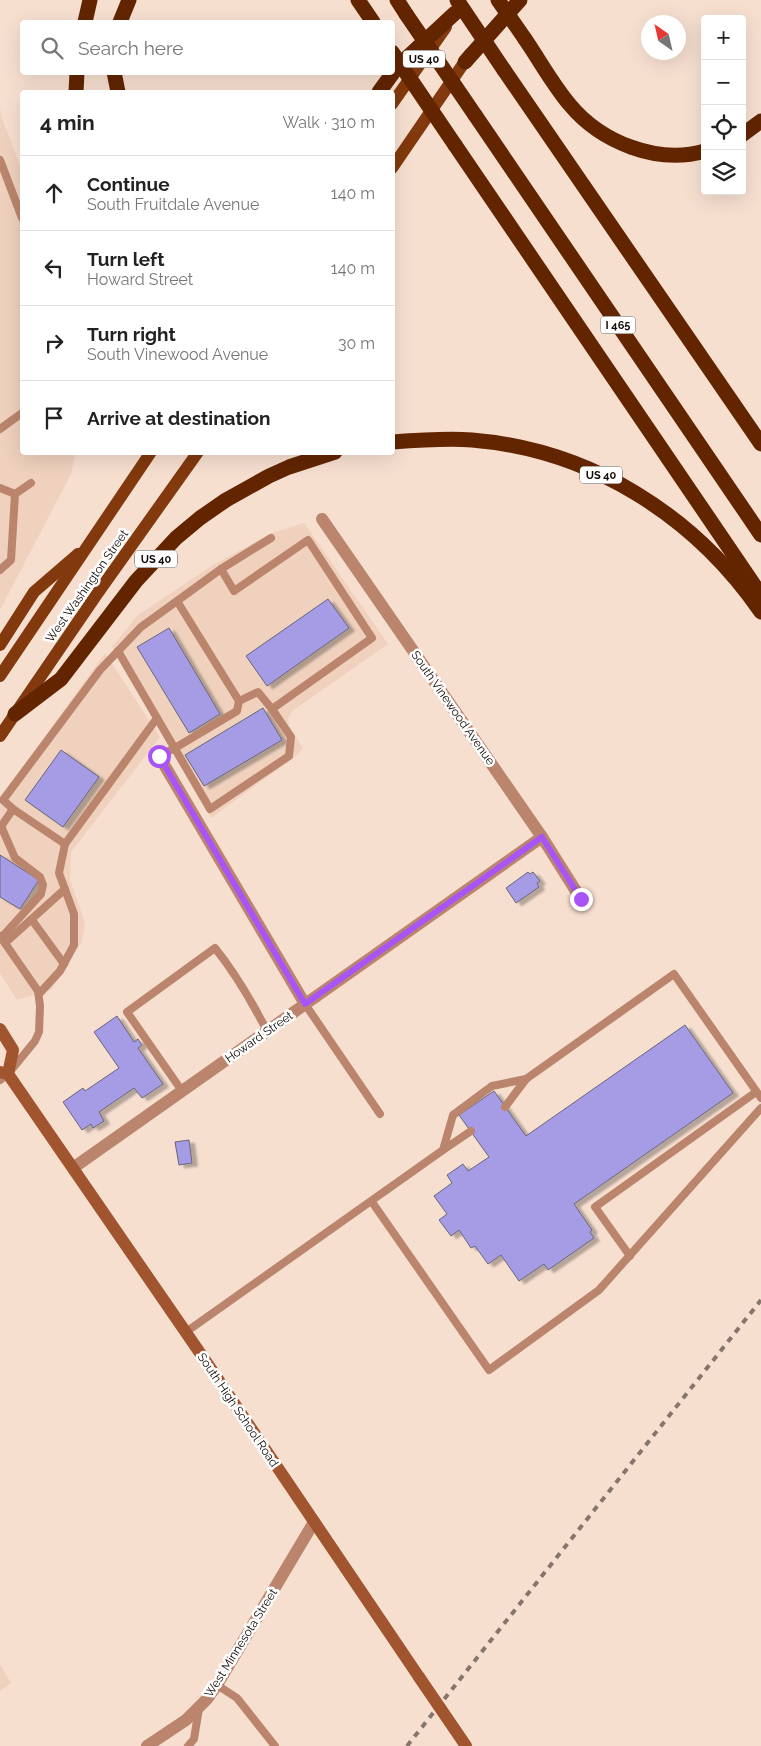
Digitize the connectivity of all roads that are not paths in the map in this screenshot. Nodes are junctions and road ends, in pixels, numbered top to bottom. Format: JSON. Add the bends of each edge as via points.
{"nodes":[{"id":1,"x":90,"y":0,"type":"edge"},
{"id":2,"x":129,"y":0,"type":"edge"},
{"id":3,"x":358,"y":0,"type":"edge"},
{"id":4,"x":396,"y":0,"type":"edge"},
{"id":5,"x":464,"y":0,"type":"edge"},
{"id":6,"x":498,"y":0,"type":"edge"},
{"id":7,"x":507,"y":0,"type":"edge"},
{"id":8,"x":520,"y":0,"type":"edge"},
{"id":9,"x":456,"y":7,"type":"edge"},
{"id":10,"x":85,"y":20,"type":"edge"},
{"id":11,"x":121,"y":20,"type":"edge"},
{"id":12,"x":371,"y":20,"type":"edge"},
{"id":13,"x":395,"y":56,"type":"edge"},
{"id":14,"x":465,"y":62,"type":"junction"},
{"id":15,"x":395,"y":70,"type":"edge"},
{"id":16,"x":77,"y":75,"type":"edge"},
{"id":17,"x":115,"y":75,"type":"edge"},
{"id":18,"x":391,"y":75,"type":"edge"},
{"id":19,"x":76,"y":90,"type":"edge"},
{"id":20,"x":118,"y":90,"type":"edge"},
{"id":21,"x":380,"y":90,"type":"edge"},
{"id":22,"x":395,"y":99,"type":"edge"},
{"id":23,"x":761,"y":121,"type":"edge"},
{"id":24,"x":746,"y":132,"type":"edge"},
{"id":25,"x":701,"y":152,"type":"edge"},
{"id":26,"x":0,"y":160,"type":"edge"},
{"id":27,"x":395,"y":164,"type":"edge"},
{"id":28,"x":20,"y":213,"type":"edge"},
{"id":29,"x":20,"y":414,"type":"edge"},
{"id":30,"x":0,"y":429,"type":"edge"},
{"id":31,"x":395,"y":442,"type":"edge"},
{"id":32,"x":761,"y":444,"type":"edge"},
{"id":33,"x":149,"y":455,"type":"edge"},
{"id":34,"x":196,"y":455,"type":"edge"},
{"id":35,"x":326,"y":455,"type":"edge"},
{"id":36,"x":31,"y":482,"type":"dead end"},
{"id":37,"x":0,"y":488,"type":"edge"},
{"id":38,"x":15,"y":494,"type":"junction"},
{"id":39,"x":322,"y":519,"type":"dead end"},
{"id":40,"x":761,"y":535,"type":"edge"},
{"id":41,"x":271,"y":538,"type":"dead end"},
{"id":42,"x":93,"y":540,"type":"junction"},
{"id":43,"x":220,"y":569,"type":"junction"},
{"id":44,"x":0,"y":570,"type":"edge"},
{"id":45,"x":761,"y":595,"type":"edge"},
{"id":46,"x":177,"y":601,"type":"junction"},
{"id":47,"x":761,"y":612,"type":"edge"},
{"id":48,"x":0,"y":645,"type":"edge"},
{"id":49,"x":118,"y":651,"type":"junction"},
{"id":50,"x":0,"y":676,"type":"edge"},
{"id":51,"x":239,"y":701,"type":"junction"},
{"id":52,"x":272,"y":709,"type":"junction"},
{"id":53,"x":15,"y":714,"type":"junction"},
{"id":54,"x":157,"y":718,"type":"junction"},
{"id":55,"x":0,"y":736,"type":"edge"},
{"id":56,"x":175,"y":748,"type":"junction"},
{"id":57,"x":159,"y":756,"type":"joint"},
{"id":58,"x":13,"y":809,"type":"junction"},
{"id":59,"x":1,"y":827,"type":"edge"},
{"id":60,"x":542,"y":837,"type":"junction"},
{"id":61,"x":65,"y":844,"type":"junction"},
{"id":62,"x":65,"y":889,"type":"junction"},
{"id":63,"x":581,"y":899,"type":"dead end"},
{"id":64,"x":32,"y":920,"type":"junction"},
{"id":65,"x":2,"y":939,"type":"edge"},
{"id":66,"x":64,"y":964,"type":"junction"},
{"id":67,"x":39,"y":994,"type":"junction"},
{"id":68,"x":305,"y":1004,"type":"junction"},
{"id":69,"x":0,"y":1029,"type":"edge"},
{"id":70,"x":267,"y":1031,"type":"junction"},
{"id":71,"x":3,"y":1076,"type":"edge"},
{"id":72,"x":526,"y":1079,"type":"junction"},
{"id":73,"x":182,"y":1091,"type":"junction"},
{"id":74,"x":759,"y":1095,"type":"edge"},
{"id":75,"x":505,"y":1107,"type":"dead end"},
{"id":76,"x":761,"y":1108,"type":"edge"},
{"id":77,"x":380,"y":1114,"type":"dead end"},
{"id":78,"x":471,"y":1131,"type":"dead end"},
{"id":79,"x":443,"y":1150,"type":"junction"},
{"id":80,"x":73,"y":1168,"type":"junction"},
{"id":81,"x":372,"y":1202,"type":"junction"},
{"id":82,"x":630,"y":1256,"type":"junction"},
{"id":83,"x":186,"y":1332,"type":"junction"},
{"id":84,"x":314,"y":1522,"type":"junction"},
{"id":85,"x":217,"y":1685,"type":"junction"},
{"id":86,"x":199,"y":1708,"type":"junction"},
{"id":87,"x":147,"y":1746,"type":"edge"},
{"id":88,"x":188,"y":1746,"type":"edge"},
{"id":89,"x":275,"y":1746,"type":"edge"},
{"id":90,"x":466,"y":1746,"type":"edge"}],
"edges":[{"from":1,"to":10,"type":"highway"},
{"from":2,"to":11,"type":"highway"},
{"from":3,"to":12,"type":"highway"},
{"from":4,"to":40,"type":"highway","number":"I 465","bridge":true},
{"from":5,"to":9,"type":"main road","number":"US 40"},
{"from":6,"to":25,"type":"highway","bridge":true,"via":[[571,106],[595,128],[646,152]]},
{"from":7,"to":14,"type":"main road"},
{"from":8,"to":14,"type":"highway"},
{"from":9,"to":15,"type":"highway"},
{"from":9,"to":22,"type":"main road","number":"US 40"},
{"from":9,"to":32,"type":"highway","bridge":true,"via":[[504,70]]},
{"from":13,"to":45,"type":"highway","bridge":true},
{"from":14,"to":27,"type":"main road"},
{"from":16,"to":19,"type":"highway"},
{"from":17,"to":20,"type":"highway"},
{"from":18,"to":21,"type":"highway"},
{"from":23,"to":24,"type":"highway"},
{"from":26,"to":28,"type":"lane"},
{"from":29,"to":30,"type":"lane"},
{"from":31,"to":47,"type":"highway","number":"US 40","via":[[472,440],[534,451],[590,470],[635,492],[688,530],[744,587]]},
{"from":33,"to":42,"type":"main road","name":"West Washington Street"},
{"from":34,"to":53,"type":"main road","name":"West Washington Street"},
{"from":35,"to":53,"type":"highway","number":"US 40","via":[[269,476],[226,500],[176,538],[136,581],[62,679]]},
{"from":36,"to":38,"type":"lane"},
{"from":37,"to":38,"type":"lane"},
{"from":38,"to":44,"type":"lane","via":[[11,560]]},
{"from":39,"to":60,"type":"street","name":"South Vinewood Avenue"},
{"from":41,"to":43,"type":"lane"},
{"from":42,"to":48,"type":"main road","via":[[34,592]]},
{"from":42,"to":50,"type":"main road","name":"West Washington Street"},
{"from":43,"to":46,"type":"lane"},
{"from":43,"to":52,"type":"lane","via":[[234,591],[308,540],[372,638]]},
{"from":46,"to":49,"type":"lane","via":[[141,627]]},
{"from":46,"to":51,"type":"lane"},
{"from":49,"to":54,"type":"lane"},
{"from":49,"to":58,"type":"lane","via":[[100,670],[3,800]]},
{"from":51,"to":52,"type":"lane","via":[[258,692]]},
{"from":51,"to":56,"type":"lane","via":[[236,710]]},
{"from":52,"to":56,"type":"lane","via":[[291,737],[290,756],[210,809]]},
{"from":53,"to":55,"type":"main road","name":"West Washington Street"},
{"from":54,"to":56,"type":"lane"},
{"from":54,"to":61,"type":"lane"},
{"from":56,"to":57,"type":"lane"},
{"from":57,"to":68,"type":"street"},
{"from":58,"to":59,"type":"lane"},
{"from":58,"to":61,"type":"lane"},
{"from":59,"to":65,"type":"lane","via":[[15,858],[40,877],[43,885],[40,894]]},
{"from":60,"to":63,"type":"street","name":"South Vinewood Avenue"},
{"from":60,"to":68,"type":"street","name":"Howard Street"},
{"from":61,"to":62,"type":"lane","via":[[59,874]]},
{"from":62,"to":64,"type":"lane"},
{"from":62,"to":66,"type":"lane","via":[[74,914],[74,945]]},
{"from":64,"to":65,"type":"lane"},
{"from":64,"to":66,"type":"lane"},
{"from":65,"to":67,"type":"lane"},
{"from":66,"to":67,"type":"lane"},
{"from":67,"to":71,"type":"lane","via":[[39,1032],[35,1041]]},
{"from":68,"to":70,"type":"street","name":"Howard Street"},
{"from":68,"to":77,"type":"lane"},
{"from":69,"to":71,"type":"street","via":[[13,1050]]},
{"from":70,"to":73,"type":"street","name":"Howard Street"},
{"from":70,"to":73,"type":"lane","via":[[253,1002],[215,948],[127,1012]]},
{"from":71,"to":80,"type":"street","name":"South High School Road"},
{"from":72,"to":74,"type":"lane","via":[[674,974]]},
{"from":72,"to":75,"type":"lane"},
{"from":72,"to":79,"type":"lane","via":[[492,1086],[453,1115]]},
{"from":73,"to":80,"type":"street","name":"Howard Street"},
{"from":74,"to":82,"type":"lane","via":[[595,1207]]},
{"from":76,"to":82,"type":"lane"},
{"from":78,"to":79,"type":"lane"},
{"from":79,"to":81,"type":"lane"},
{"from":80,"to":83,"type":"street","name":"South High School Road"},
{"from":81,"to":82,"type":"lane","via":[[489,1370],[599,1290]]},
{"from":81,"to":83,"type":"lane"},
{"from":83,"to":84,"type":"street","name":"South High School Road"},
{"from":84,"to":85,"type":"street","name":"West Minnesota Street"},
{"from":84,"to":90,"type":"street","name":"South High School Road","bridge":true},
{"from":85,"to":86,"type":"street","name":"West Minnesota Street"},
{"from":85,"to":89,"type":"lane","via":[[237,1698]]},
{"from":86,"to":87,"type":"street","name":"West Minnesota Street"},
{"from":86,"to":88,"type":"lane","via":[[194,1739]]}]}
